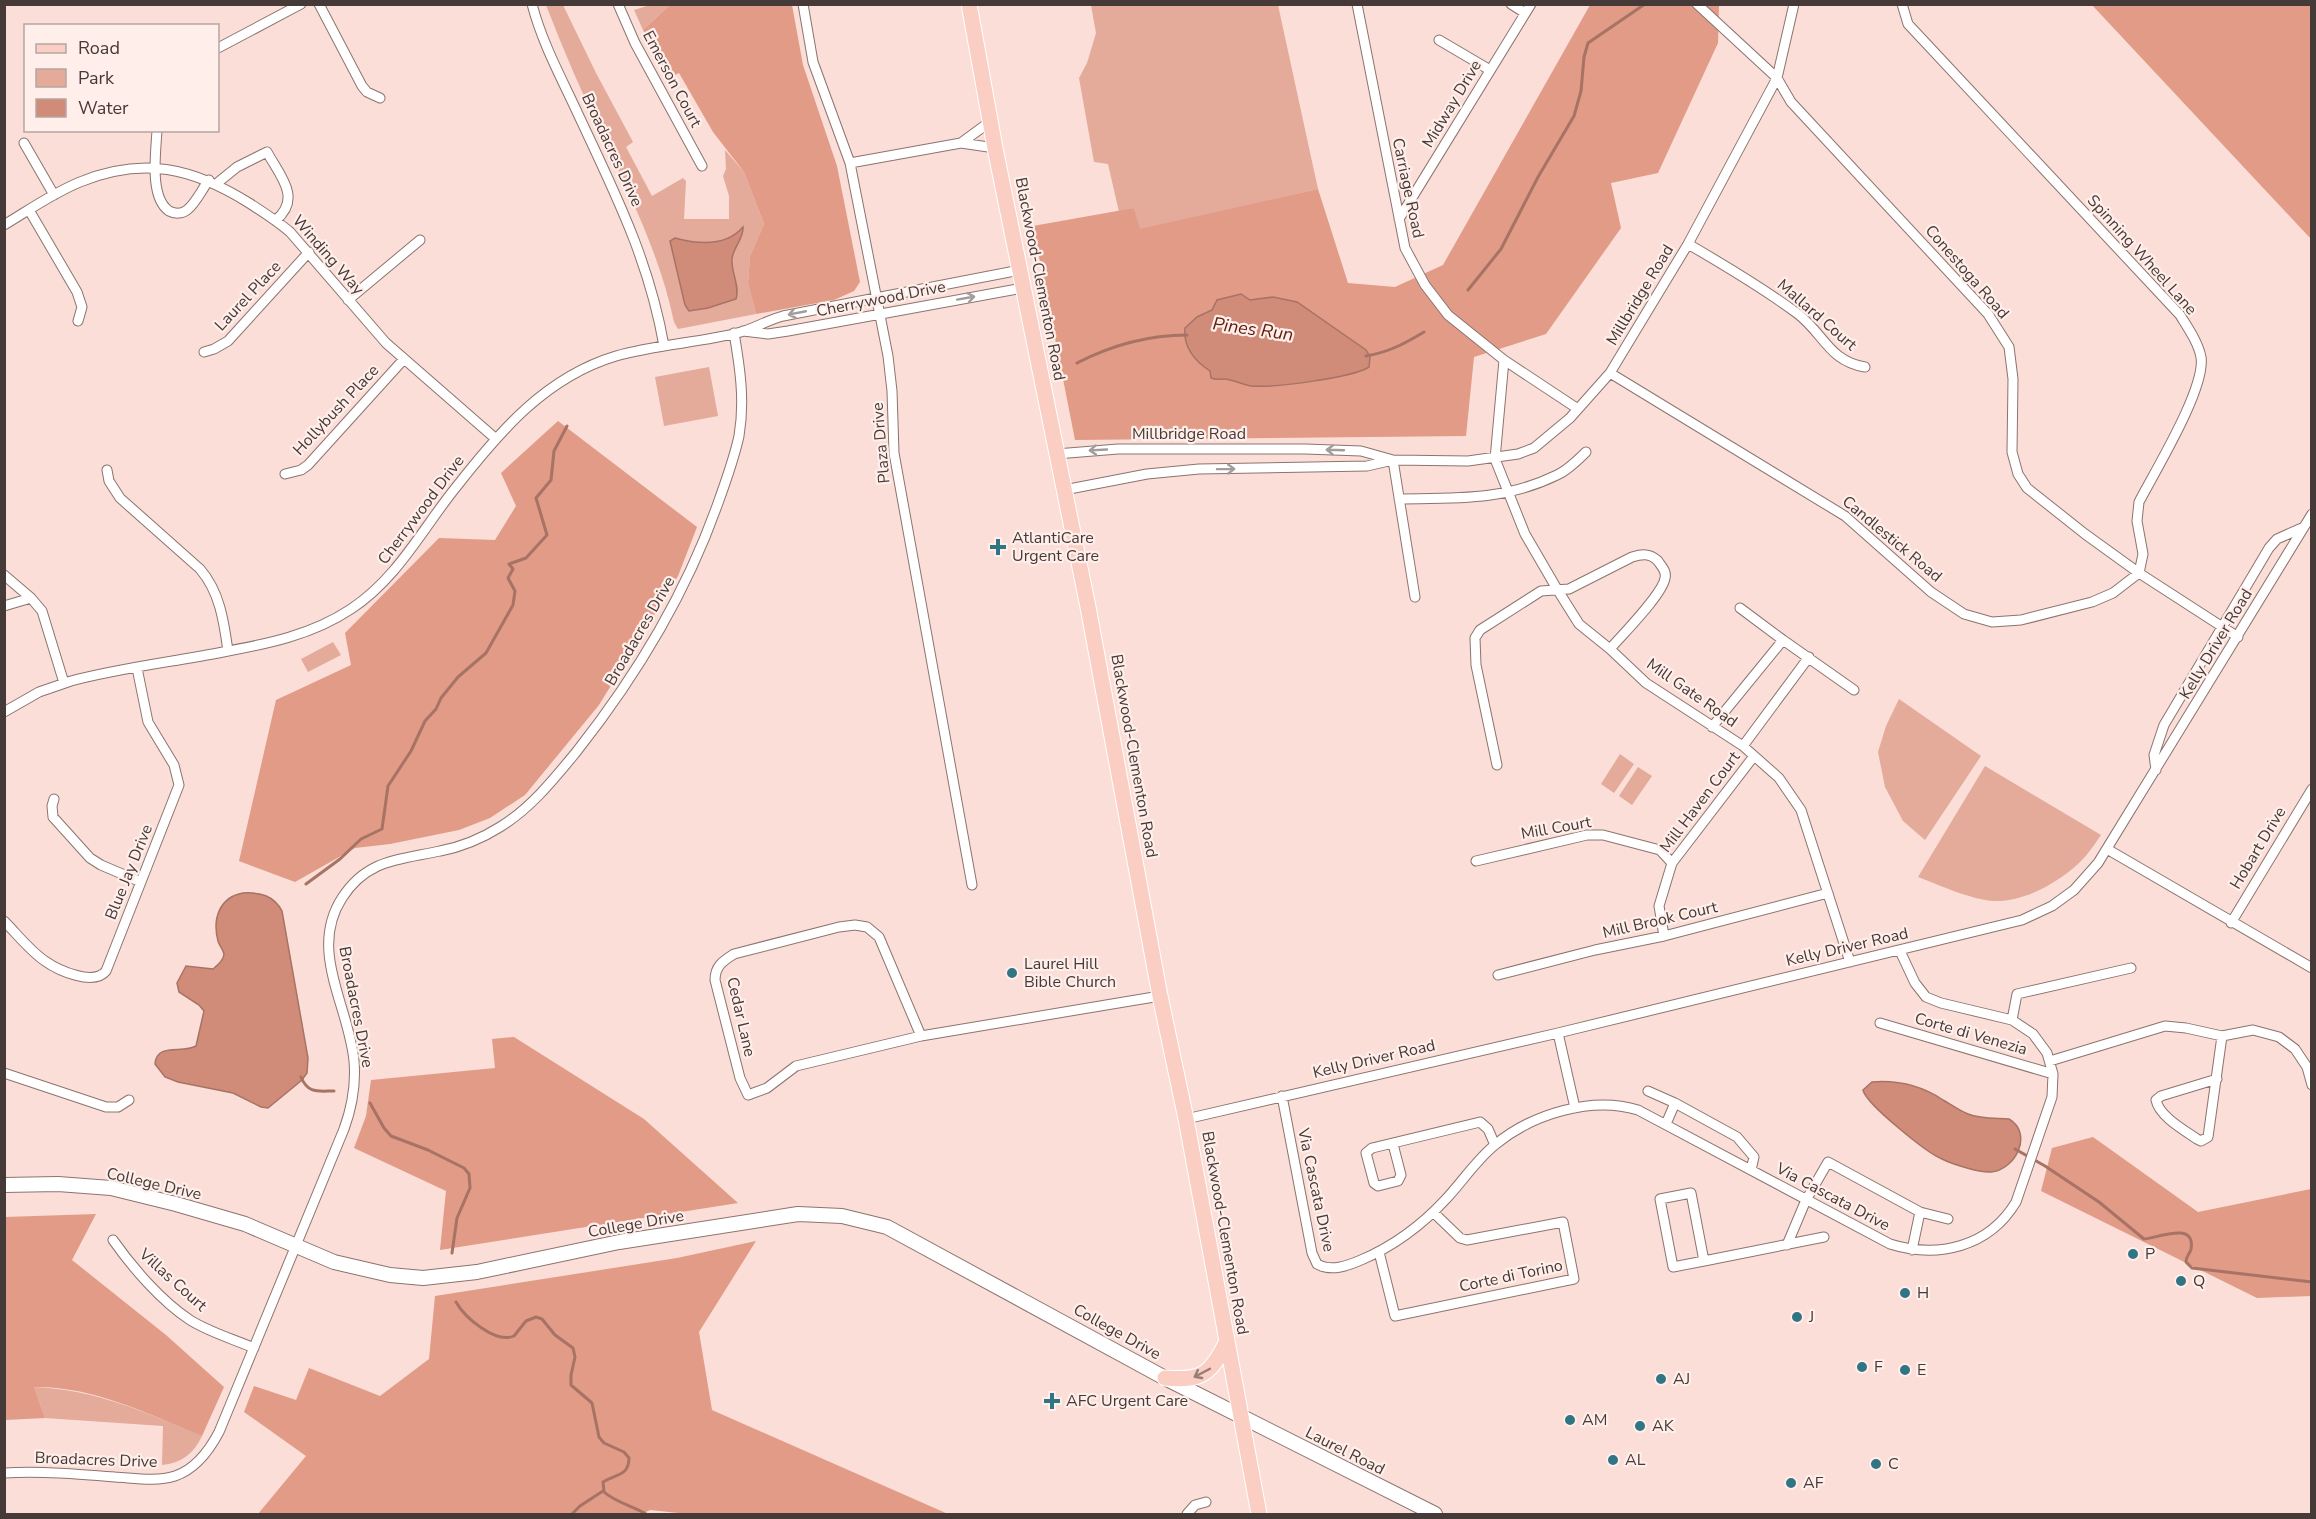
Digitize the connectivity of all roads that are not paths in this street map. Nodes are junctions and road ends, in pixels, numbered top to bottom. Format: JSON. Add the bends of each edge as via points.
{"nodes":[{"id":1,"x":302,"y":4,"type":"edge"},
{"id":2,"x":319,"y":4,"type":"edge"},
{"id":3,"x":532,"y":4,"type":"edge"},
{"id":4,"x":618,"y":4,"type":"edge"},
{"id":5,"x":803,"y":4,"type":"edge"},
{"id":6,"x":969,"y":4,"type":"edge"},
{"id":7,"x":1357,"y":4,"type":"edge"},
{"id":8,"x":1511,"y":4,"type":"edge"},
{"id":9,"x":1697,"y":4,"type":"edge"},
{"id":10,"x":1794,"y":4,"type":"edge"},
{"id":11,"x":1902,"y":4,"type":"edge"},
{"id":12,"x":1528,"y":9,"type":"edge"},
{"id":13,"x":1439,"y":39,"type":"dead end"},
{"id":14,"x":219,"y":47,"type":"edge"},
{"id":15,"x":1490,"y":70,"type":"junction"},
{"id":16,"x":1778,"y":78,"type":"junction"},
{"id":17,"x":380,"y":98,"type":"dead end"},
{"id":18,"x":991,"y":122,"type":"junction"},
{"id":19,"x":157,"y":132,"type":"edge"},
{"id":20,"x":961,"y":142,"type":"junction"},
{"id":21,"x":24,"y":143,"type":"dead end"},
{"id":22,"x":996,"y":148,"type":"junction"},
{"id":23,"x":850,"y":163,"type":"junction"},
{"id":24,"x":702,"y":166,"type":"dead end"},
{"id":25,"x":156,"y":168,"type":"junction"},
{"id":26,"x":212,"y":182,"type":"junction"},
{"id":27,"x":54,"y":195,"type":"junction"},
{"id":28,"x":29,"y":210,"type":"junction"},
{"id":29,"x":1399,"y":219,"type":"junction"},
{"id":30,"x":276,"y":220,"type":"junction"},
{"id":31,"x":4,"y":225,"type":"edge"},
{"id":32,"x":420,"y":240,"type":"dead end"},
{"id":33,"x":1688,"y":244,"type":"junction"},
{"id":34,"x":309,"y":252,"type":"junction"},
{"id":35,"x":1020,"y":270,"type":"junction"},
{"id":36,"x":1023,"y":288,"type":"junction"},
{"id":37,"x":876,"y":298,"type":"junction"},
{"id":38,"x":348,"y":300,"type":"junction"},
{"id":39,"x":879,"y":315,"type":"junction"},
{"id":40,"x":78,"y":321,"type":"dead end"},
{"id":41,"x":738,"y":332,"type":"junction"},
{"id":42,"x":664,"y":346,"type":"junction"},
{"id":43,"x":204,"y":352,"type":"dead end"},
{"id":44,"x":404,"y":359,"type":"junction"},
{"id":45,"x":1504,"y":360,"type":"junction"},
{"id":46,"x":1865,"y":367,"type":"dead end"},
{"id":47,"x":1610,"y":373,"type":"junction"},
{"id":48,"x":1578,"y":409,"type":"junction"},
{"id":49,"x":496,"y":439,"type":"junction"},
{"id":50,"x":1586,"y":452,"type":"dead end"},
{"id":51,"x":1056,"y":454,"type":"junction"},
{"id":52,"x":1495,"y":459,"type":"junction"},
{"id":53,"x":1393,"y":460,"type":"junction"},
{"id":54,"x":107,"y":470,"type":"dead end"},
{"id":55,"x":285,"y":474,"type":"dead end"},
{"id":56,"x":1064,"y":490,"type":"junction"},
{"id":57,"x":1509,"y":494,"type":"junction"},
{"id":58,"x":1399,"y":499,"type":"junction"},
{"id":59,"x":2312,"y":514,"type":"edge"},
{"id":60,"x":2304,"y":527,"type":"junction"},
{"id":61,"x":2139,"y":573,"type":"junction"},
{"id":62,"x":4,"y":574,"type":"edge"},
{"id":63,"x":1557,"y":589,"type":"junction"},
{"id":64,"x":1415,"y":597,"type":"dead end"},
{"id":65,"x":31,"y":598,"type":"junction"},
{"id":66,"x":4,"y":606,"type":"edge"},
{"id":67,"x":1740,"y":608,"type":"dead end"},
{"id":68,"x":2223,"y":628,"type":"junction"},
{"id":69,"x":2238,"y":637,"type":"junction"},
{"id":70,"x":1783,"y":640,"type":"junction"},
{"id":71,"x":1610,"y":649,"type":"junction"},
{"id":72,"x":228,"y":651,"type":"junction"},
{"id":73,"x":1809,"y":657,"type":"junction"},
{"id":74,"x":137,"y":668,"type":"junction"},
{"id":75,"x":64,"y":683,"type":"junction"},
{"id":76,"x":1854,"y":690,"type":"dead end"},
{"id":77,"x":4,"y":711,"type":"edge"},
{"id":78,"x":1712,"y":727,"type":"junction"},
{"id":79,"x":1743,"y":746,"type":"junction"},
{"id":80,"x":1754,"y":756,"type":"junction"},
{"id":81,"x":1497,"y":765,"type":"dead end"},
{"id":82,"x":2156,"y":770,"type":"junction"},
{"id":83,"x":2311,"y":791,"type":"edge"},
{"id":84,"x":54,"y":799,"type":"dead end"},
{"id":85,"x":2107,"y":849,"type":"junction"},
{"id":86,"x":1476,"y":861,"type":"dead end"},
{"id":87,"x":1672,"y":863,"type":"junction"},
{"id":88,"x":141,"y":882,"type":"junction"},
{"id":89,"x":972,"y":885,"type":"dead end"},
{"id":90,"x":1828,"y":893,"type":"junction"},
{"id":91,"x":4,"y":921,"type":"edge"},
{"id":92,"x":2231,"y":922,"type":"junction"},
{"id":93,"x":1664,"y":936,"type":"junction"},
{"id":94,"x":1900,"y":951,"type":"junction"},
{"id":95,"x":1850,"y":962,"type":"junction"},
{"id":96,"x":2131,"y":968,"type":"dead end"},
{"id":97,"x":2312,"y":968,"type":"edge"},
{"id":98,"x":1498,"y":975,"type":"dead end"},
{"id":99,"x":1160,"y":996,"type":"junction"},
{"id":100,"x":2012,"y":1020,"type":"junction"},
{"id":101,"x":1880,"y":1023,"type":"dead end"},
{"id":102,"x":1558,"y":1033,"type":"junction"},
{"id":103,"x":921,"y":1036,"type":"junction"},
{"id":104,"x":2222,"y":1036,"type":"junction"},
{"id":105,"x":2050,"y":1061,"type":"junction"},
{"id":106,"x":4,"y":1073,"type":"edge"},
{"id":107,"x":2054,"y":1074,"type":"junction"},
{"id":108,"x":2217,"y":1079,"type":"junction"},
{"id":109,"x":2312,"y":1085,"type":"edge"},
{"id":110,"x":1648,"y":1091,"type":"dead end"},
{"id":111,"x":1282,"y":1096,"type":"junction"},
{"id":112,"x":129,"y":1100,"type":"dead end"},
{"id":113,"x":1675,"y":1103,"type":"junction"},
{"id":114,"x":1575,"y":1108,"type":"junction"},
{"id":115,"x":1186,"y":1119,"type":"junction"},
{"id":116,"x":1666,"y":1124,"type":"junction"},
{"id":117,"x":1393,"y":1144,"type":"junction"},
{"id":118,"x":1495,"y":1145,"type":"junction"},
{"id":119,"x":1751,"y":1170,"type":"junction"},
{"id":120,"x":4,"y":1185,"type":"edge"},
{"id":121,"x":1806,"y":1200,"type":"junction"},
{"id":122,"x":1433,"y":1212,"type":"junction"},
{"id":123,"x":1920,"y":1212,"type":"junction"},
{"id":124,"x":1948,"y":1219,"type":"dead end"},
{"id":125,"x":1824,"y":1237,"type":"dead end"},
{"id":126,"x":113,"y":1240,"type":"dead end"},
{"id":127,"x":1786,"y":1245,"type":"junction"},
{"id":128,"x":296,"y":1246,"type":"junction"},
{"id":129,"x":1912,"y":1250,"type":"junction"},
{"id":130,"x":1379,"y":1252,"type":"junction"},
{"id":131,"x":1704,"y":1261,"type":"junction"},
{"id":132,"x":1226,"y":1343,"type":"junction"},
{"id":133,"x":254,"y":1348,"type":"junction"},
{"id":134,"x":1164,"y":1377,"type":"junction"},
{"id":135,"x":1239,"y":1416,"type":"junction"},
{"id":136,"x":4,"y":1473,"type":"edge"},
{"id":137,"x":1206,"y":1502,"type":"dead end"},
{"id":138,"x":1187,"y":1515,"type":"edge"},
{"id":139,"x":1259,"y":1515,"type":"edge"},
{"id":140,"x":1435,"y":1515,"type":"edge"}],
"edges":[{"from":1,"to":14,"type":"street"},
{"from":2,"to":17,"type":"street","via":[[362,86]]},
{"from":3,"to":42,"type":"street","name":"Broadacres Drive","via":[[544,40],[632,230],[654,293]]},
{"from":4,"to":24,"type":"street","name":"Emerson Court"},
{"from":5,"to":23,"type":"street","name":"Plaza Drive","via":[[813,62]]},
{"from":6,"to":18,"type":"main road","name":"Blackwood-Clementon Road"},
{"from":7,"to":29,"type":"street","name":"Carriage Road"},
{"from":8,"to":12,"type":"street"},
{"from":9,"to":16,"type":"street","name":"Conestoga Road"},
{"from":10,"to":16,"type":"street","name":"Millbridge Road"},
{"from":11,"to":61,"type":"street","name":"Spinning Wheel Lane","via":[[1908,24],[2180,315],[2195,340],[2202,369],[2194,397],[2139,502],[2137,521],[2143,554]]},
{"from":12,"to":15,"type":"street","name":"Midway Drive"},
{"from":13,"to":15,"type":"street"},
{"from":15,"to":29,"type":"street","name":"Midway Drive"},
{"from":16,"to":33,"type":"street","name":"Millbridge Road"},
{"from":16,"to":61,"type":"street","name":"Conestoga Road","via":[[1791,102],[1988,314],[2009,347],[2013,379],[2012,452],[2027,488]]},
{"from":18,"to":20,"type":"street"},
{"from":18,"to":22,"type":"main road","name":"Blackwood-Clementon Road"},
{"from":19,"to":25,"type":"street"},
{"from":20,"to":22,"type":"street"},
{"from":20,"to":23,"type":"street"},
{"from":21,"to":27,"type":"street"},
{"from":22,"to":35,"type":"main road","name":"Blackwood-Clementon Road"},
{"from":23,"to":37,"type":"street","name":"Plaza Drive"},
{"from":25,"to":26,"type":"street","name":"Winding Way"},
{"from":25,"to":26,"type":"street","via":[[159,195],[174,213],[189,208]]},
{"from":25,"to":27,"type":"street","name":"Winding Way","via":[[110,172]]},
{"from":26,"to":30,"type":"street","name":"Winding Way"},
{"from":26,"to":30,"type":"street","via":[[267,152],[289,199],[287,208]]},
{"from":27,"to":28,"type":"street","name":"Winding Way"},
{"from":28,"to":31,"type":"street","name":"Winding Way"},
{"from":28,"to":40,"type":"street","via":[[77,292],[81,307]]},
{"from":29,"to":45,"type":"street","name":"Carriage Road","via":[[1406,248],[1425,285],[1448,315]]},
{"from":30,"to":34,"type":"street","name":"Winding Way"},
{"from":32,"to":38,"type":"street"},
{"from":33,"to":46,"type":"street","name":"Mallard Court","via":[[1756,284],[1801,317],[1833,353]]},
{"from":33,"to":47,"type":"street","name":"Millbridge Road"},
{"from":34,"to":38,"type":"street","name":"Winding Way"},
{"from":34,"to":43,"type":"street","name":"Laurel Place","via":[[228,341]]},
{"from":35,"to":36,"type":"main road","name":"Blackwood-Clementon Road"},
{"from":35,"to":37,"type":"street","name":"Cherrywood Drive"},
{"from":39,"to":36,"type":"street","name":"Cherrywood Drive","one_way":true},
{"from":36,"to":51,"type":"main road","name":"Blackwood-Clementon Road"},
{"from":37,"to":39,"type":"street","name":"Plaza Drive"},
{"from":37,"to":41,"type":"street","name":"Cherrywood Drive","one_way":true,"via":[[769,319]]},
{"from":38,"to":44,"type":"street","name":"Winding Way"},
{"from":39,"to":41,"type":"street","name":"Cherrywood Drive","via":[[768,334]]},
{"from":39,"to":89,"type":"street","name":"Plaza Drive","via":[[892,391],[894,453]]},
{"from":41,"to":42,"type":"street","name":"Cherrywood Drive"},
{"from":41,"to":128,"type":"street","name":"Broadacres Drive","via":[[742,402],[739,434],[728,475],[698,557],[675,605],[612,707],[556,777],[501,827],[459,846],[375,866],[355,881],[335,911],[328,935],[329,960],[349,1035],[354,1087],[344,1129]]},
{"from":42,"to":49,"type":"street","name":"Cherrywood Drive","via":[[606,360],[568,378],[532,402]]},
{"from":44,"to":49,"type":"street","name":"Winding Way"},
{"from":44,"to":55,"type":"street","name":"Hollybush Place","via":[[314,459],[301,470]]},
{"from":45,"to":48,"type":"street","name":"Carriage Road"},
{"from":45,"to":52,"type":"street"},
{"from":47,"to":48,"type":"street","name":"Millbridge Road"},
{"from":47,"to":61,"type":"street","name":"Candlestick Road","via":[[1845,516],[1931,592],[1964,614],[1992,622],[2021,620],[2092,602],[2113,593]]},
{"from":48,"to":52,"type":"street","name":"Millbridge Road","via":[[1534,448]]},
{"from":49,"to":72,"type":"street","name":"Cherrywood Drive","via":[[401,564],[367,597],[308,631]]},
{"from":50,"to":57,"type":"street","via":[[1559,474]]},
{"from":53,"to":51,"type":"street","name":"Millbridge Road","one_way":true,"via":[[1362,451],[1305,449],[1118,449]]},
{"from":51,"to":56,"type":"main road","name":"Blackwood-Clementon Road"},
{"from":52,"to":53,"type":"street","name":"Millbridge Road"},
{"from":52,"to":57,"type":"street","name":"Mill Gate Road"},
{"from":56,"to":53,"type":"street","name":"Millbridge Road","one_way":true,"via":[[1198,469],[1367,466]]},
{"from":53,"to":58,"type":"street"},
{"from":54,"to":72,"type":"street","via":[[120,498],[205,575],[218,600]]},
{"from":56,"to":99,"type":"main road","name":"Blackwood-Clementon Road"},
{"from":57,"to":58,"type":"street"},
{"from":57,"to":63,"type":"street","name":"Mill Gate Road","via":[[1525,534]]},
{"from":58,"to":64,"type":"street"},
{"from":59,"to":60,"type":"street","name":"Kelly Driver Road"},
{"from":60,"to":68,"type":"street","via":[[2277,539],[2269,548]]},
{"from":60,"to":69,"type":"street","name":"Kelly Driver Road"},
{"from":61,"to":68,"type":"street","name":"Conestoga Road"},
{"from":62,"to":65,"type":"street"},
{"from":63,"to":71,"type":"street","name":"Mill Gate Road","via":[[1579,624]]},
{"from":63,"to":71,"type":"street","via":[[1569,589],[1632,556],[1650,555],[1661,565],[1665,578],[1655,596]]},
{"from":63,"to":81,"type":"street","via":[[1541,591],[1507,610],[1475,638],[1476,665]]},
{"from":65,"to":66,"type":"street"},
{"from":65,"to":75,"type":"street","via":[[44,618]]},
{"from":67,"to":70,"type":"street"},
{"from":68,"to":69,"type":"street","name":"Conestoga Road"},
{"from":68,"to":82,"type":"street","via":[[2157,739]]},
{"from":69,"to":82,"type":"street","name":"Kelly Driver Road"},
{"from":70,"to":73,"type":"street"},
{"from":70,"to":78,"type":"street"},
{"from":71,"to":78,"type":"street","name":"Mill Gate Road","via":[[1646,683]]},
{"from":72,"to":74,"type":"street","name":"Cherrywood Drive"},
{"from":73,"to":76,"type":"street"},
{"from":73,"to":79,"type":"street"},
{"from":74,"to":75,"type":"street","name":"Cherrywood Drive"},
{"from":74,"to":88,"type":"street","name":"Blue Jay Drive","via":[[148,722],[174,765],[179,785]]},
{"from":75,"to":77,"type":"street","name":"Cherrywood Drive"},
{"from":78,"to":79,"type":"street","name":"Mill Gate Road"},
{"from":79,"to":80,"type":"street","name":"Mill Gate Road"},
{"from":80,"to":87,"type":"street","name":"Mill Haven Court"},
{"from":80,"to":90,"type":"street","name":"Mill Gate Road","via":[[1779,778],[1801,810]]},
{"from":82,"to":85,"type":"street","name":"Kelly Driver Road"},
{"from":83,"to":92,"type":"street","name":"Hobart Drive"},
{"from":84,"to":88,"type":"street","via":[[53,817],[90,858]]},
{"from":85,"to":92,"type":"street"},
{"from":85,"to":94,"type":"street","name":"Kelly Driver Road","via":[[2074,890],[2052,906],[2022,920]]},
{"from":86,"to":87,"type":"street","name":"Mill Court","via":[[1587,835],[1603,835],[1660,850]]},
{"from":87,"to":93,"type":"street","name":"Mill Haven Court","via":[[1659,906]]},
{"from":88,"to":91,"type":"street","name":"Blue Jay Drive","via":[[106,971],[98,978],[86,978],[44,961]]},
{"from":90,"to":93,"type":"street","name":"Mill Brook Court"},
{"from":90,"to":95,"type":"street","name":"Mill Gate Road"},
{"from":92,"to":97,"type":"street"},
{"from":93,"to":98,"type":"street","name":"Mill Brook Court"},
{"from":94,"to":95,"type":"street","name":"Kelly Driver Road"},
{"from":94,"to":100,"type":"street","name":"Via Cascata Drive","via":[[1926,997]]},
{"from":95,"to":102,"type":"street","name":"Kelly Driver Road"},
{"from":96,"to":100,"type":"street","via":[[2017,994]]},
{"from":99,"to":103,"type":"street","name":"Cedar Lane"},
{"from":99,"to":115,"type":"main road","name":"Blackwood-Clementon Road"},
{"from":100,"to":105,"type":"street","name":"Via Cascata Drive","via":[[2038,1038]]},
{"from":101,"to":107,"type":"street","name":"Corte di Venezia"},
{"from":102,"to":111,"type":"street","name":"Kelly Driver Road"},
{"from":102,"to":114,"type":"street"},
{"from":103,"to":103,"type":"street","name":"Cedar Lane","via":[[796,1066],[767,1088],[748,1095],[740,1078],[715,971],[734,954],[839,927],[867,927],[879,937]]},
{"from":104,"to":105,"type":"street","via":[[2165,1026]]},
{"from":104,"to":108,"type":"street"},
{"from":104,"to":109,"type":"street","via":[[2253,1030],[2279,1037],[2301,1057]]},
{"from":105,"to":107,"type":"street","name":"Via Cascata Drive"},
{"from":106,"to":112,"type":"street","via":[[105,1107],[118,1107]]},
{"from":107,"to":129,"type":"street","name":"Via Cascata Drive","via":[[2052,1097],[2011,1210],[1986,1235],[1968,1244]]},
{"from":108,"to":108,"type":"street","via":[[2210,1133],[2201,1141],[2157,1105],[2161,1096]]},
{"from":110,"to":113,"type":"street"},
{"from":111,"to":115,"type":"street","name":"Kelly Driver Road"},
{"from":111,"to":130,"type":"street","name":"Via Cascata Drive","via":[[1317,1264],[1336,1268]]},
{"from":113,"to":116,"type":"street"},
{"from":113,"to":119,"type":"street","via":[[1737,1137],[1754,1157]]},
{"from":114,"to":116,"type":"street","name":"Via Cascata Drive","via":[[1630,1107]]},
{"from":114,"to":118,"type":"street","name":"Via Cascata Drive","via":[[1521,1127]]},
{"from":115,"to":132,"type":"main road","name":"Blackwood-Clementon Road"},
{"from":116,"to":119,"type":"street","name":"Via Cascata Drive"},
{"from":117,"to":117,"type":"street","via":[[1366,1153],[1374,1183],[1378,1185],[1398,1180],[1401,1175]]},
{"from":117,"to":118,"type":"street","via":[[1480,1122]]},
{"from":118,"to":122,"type":"street","name":"Via Cascata Drive"},
{"from":119,"to":121,"type":"street","name":"Via Cascata Drive"},
{"from":120,"to":128,"type":"main road","name":"College Drive","via":[[111,1188],[245,1224]]},
{"from":121,"to":123,"type":"street","via":[[1828,1162]]},
{"from":121,"to":127,"type":"street"},
{"from":121,"to":129,"type":"street","name":"Via Cascata Drive","via":[[1879,1239]]},
{"from":122,"to":130,"type":"street","name":"Via Cascata Drive","via":[[1406,1236]]},
{"from":122,"to":130,"type":"street","name":"Corte di Torino","via":[[1467,1240],[1563,1222],[1574,1279],[1395,1316]]},
{"from":123,"to":124,"type":"street"},
{"from":123,"to":129,"type":"street"},
{"from":125,"to":127,"type":"street"},
{"from":126,"to":133,"type":"street","name":"Villas Court","via":[[136,1271],[184,1315]]},
{"from":127,"to":131,"type":"street"},
{"from":128,"to":133,"type":"street","name":"Broadacres Drive"},
{"from":128,"to":134,"type":"main road","name":"College Drive","via":[[334,1262],[423,1278],[477,1272],[619,1242],[786,1216],[842,1216],[887,1227]]},
{"from":131,"to":131,"type":"street","via":[[1673,1267],[1660,1199],[1691,1193]]},
{"from":132,"to":134,"type":"main road","one_way":true,"via":[[1205,1373],[1190,1378]]},
{"from":132,"to":135,"type":"main road","name":"Blackwood-Clementon Road"},
{"from":133,"to":136,"type":"street","name":"Broadacres Drive","via":[[210,1449],[176,1476],[158,1479]]},
{"from":134,"to":135,"type":"main road","name":"College Drive"},
{"from":135,"to":139,"type":"main road","name":"Blackwood-Clementon Road"},
{"from":135,"to":140,"type":"main road","name":"Laurel Road"},
{"from":137,"to":138,"type":"street","via":[[1195,1505]]}]}
